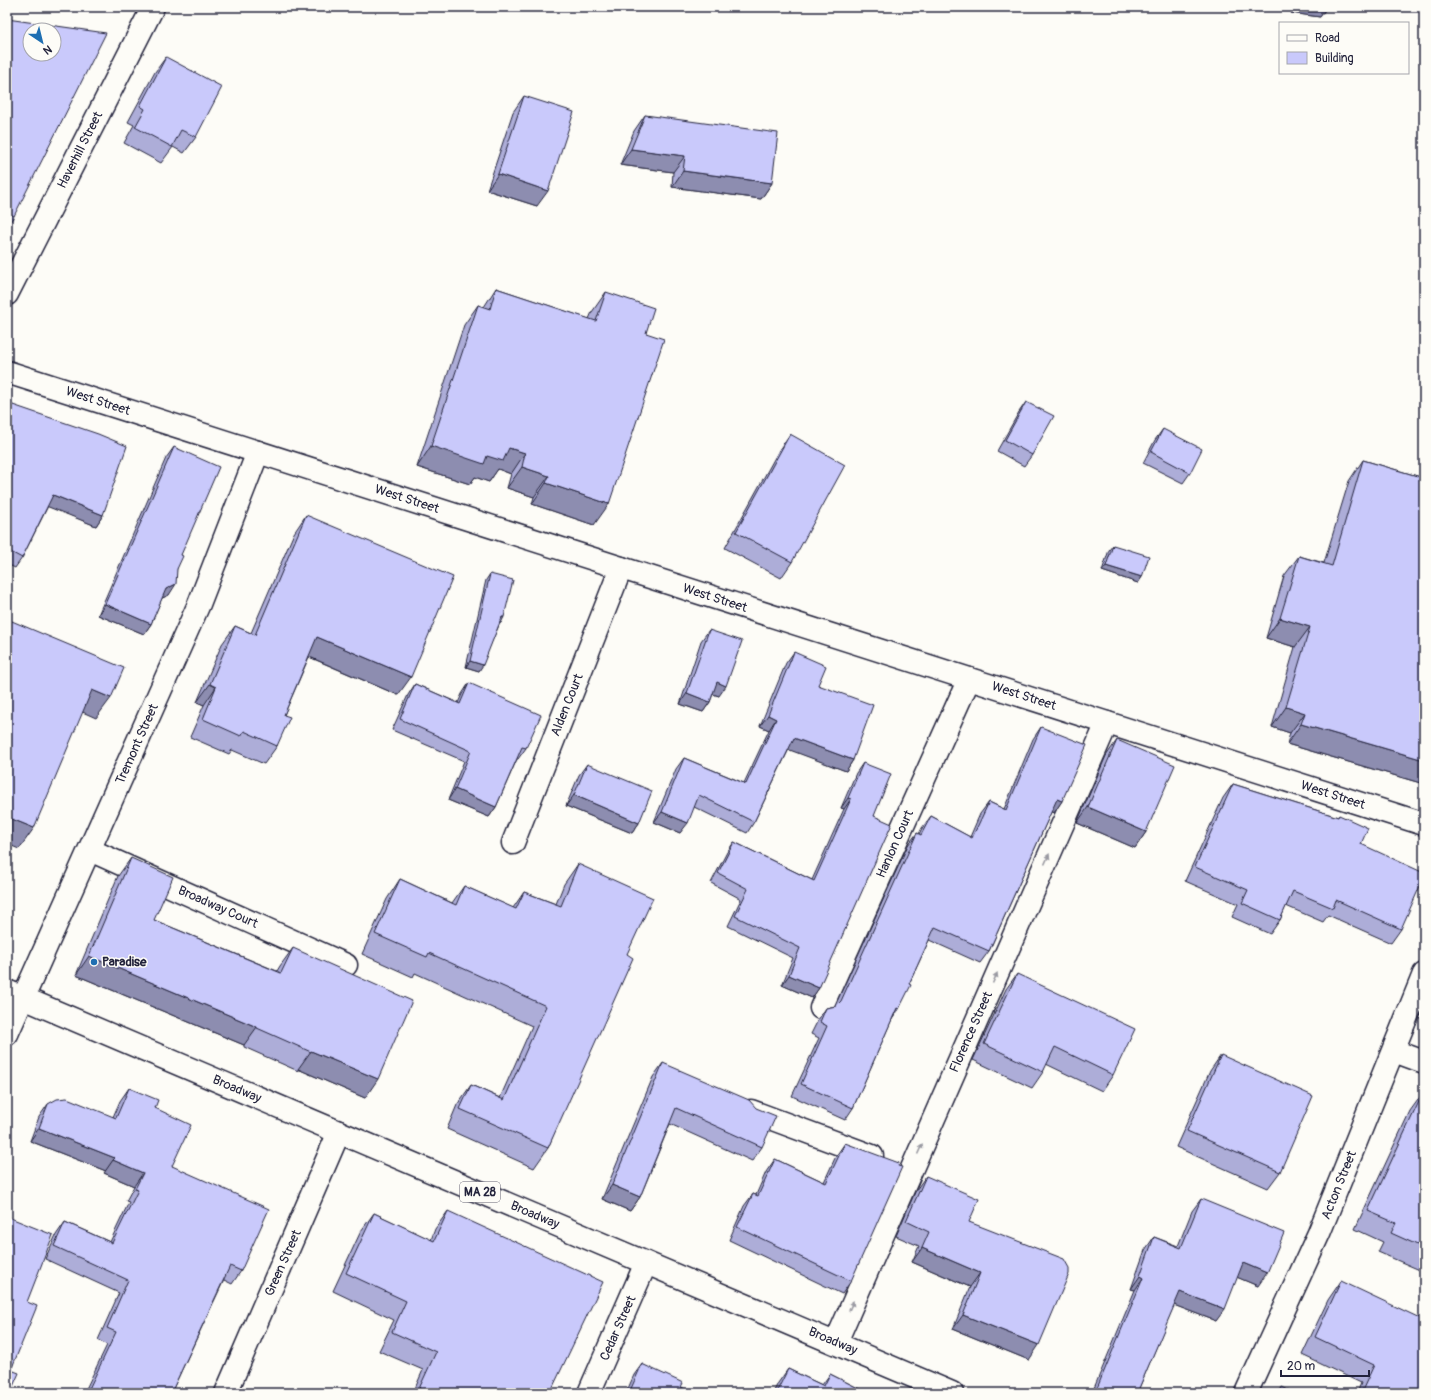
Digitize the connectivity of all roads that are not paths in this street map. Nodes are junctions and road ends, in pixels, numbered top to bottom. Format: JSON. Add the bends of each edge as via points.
{"nodes":[{"id":1,"x":153,"y":7,"type":"edge"},
{"id":2,"x":7,"y":294,"type":"edge"},
{"id":3,"x":7,"y":372,"type":"edge"},
{"id":4,"x":258,"y":452,"type":"junction"},
{"id":5,"x":621,"y":568,"type":"junction"},
{"id":6,"x":969,"y":679,"type":"junction"},
{"id":7,"x":1107,"y":723,"type":"junction"},
{"id":8,"x":1424,"y":824,"type":"edge"},
{"id":9,"x":513,"y":843,"type":"dead end"},
{"id":10,"x":90,"y":850,"type":"junction"},
{"id":11,"x":346,"y":965,"type":"dead end"},
{"id":12,"x":1424,"y":974,"type":"edge"},
{"id":13,"x":15,"y":994,"type":"edge"},
{"id":14,"x":821,"y":1008,"type":"dead end"},
{"id":15,"x":7,"y":1034,"type":"edge"},
{"id":16,"x":1394,"y":1051,"type":"junction"},
{"id":17,"x":1424,"y":1062,"type":"edge"},
{"id":18,"x":752,"y":1111,"type":"edge"},
{"id":19,"x":339,"y":1132,"type":"junction"},
{"id":20,"x":910,"y":1170,"type":"junction"},
{"id":21,"x":646,"y":1263,"type":"junction"},
{"id":22,"x":836,"y":1342,"type":"junction"},
{"id":23,"x":226,"y":1393,"type":"edge"},
{"id":24,"x":589,"y":1393,"type":"edge"},
{"id":25,"x":952,"y":1393,"type":"edge"},
{"id":26,"x":1246,"y":1393,"type":"edge"}],
"edges":[{"from":1,"to":2,"type":"street","name":"Haverhill Street"},
{"from":3,"to":4,"type":"street","name":"West Street"},
{"from":4,"to":5,"type":"street","name":"West Street"},
{"from":4,"to":10,"type":"street","name":"Tremont Street","via":[[200,604]]},
{"from":5,"to":6,"type":"street","name":"West Street"},
{"from":5,"to":9,"type":"street","name":"Alden Court"},
{"from":6,"to":7,"type":"street","name":"West Street"},
{"from":6,"to":14,"type":"street","name":"Hanlon Court"},
{"from":7,"to":8,"type":"street","name":"West Street"},
{"from":20,"to":7,"type":"street","name":"Florence Street","one_way":true},
{"from":10,"to":11,"type":"street","name":"Broadway Court"},
{"from":10,"to":13,"type":"street","name":"Tremont Street"},
{"from":12,"to":16,"type":"street","name":"Acton Street"},
{"from":13,"to":15,"type":"street","name":"Tremont Street"},
{"from":13,"to":19,"type":"street","name":"Broadway","number":"MA 28"},
{"from":16,"to":17,"type":"street"},
{"from":16,"to":26,"type":"street","name":"Acton Street","via":[[1319,1233]]},
{"from":18,"to":20,"type":"street"},
{"from":19,"to":21,"type":"street","name":"Broadway","number":"MA 28"},
{"from":19,"to":23,"type":"street","name":"Green Street"},
{"from":22,"to":20,"type":"street","name":"Florence Street","one_way":true},
{"from":21,"to":22,"type":"street","name":"Broadway","number":"MA 28"},
{"from":21,"to":24,"type":"street","name":"Cedar Street"},
{"from":22,"to":25,"type":"street","name":"Broadway","number":"MA 28"}]}
